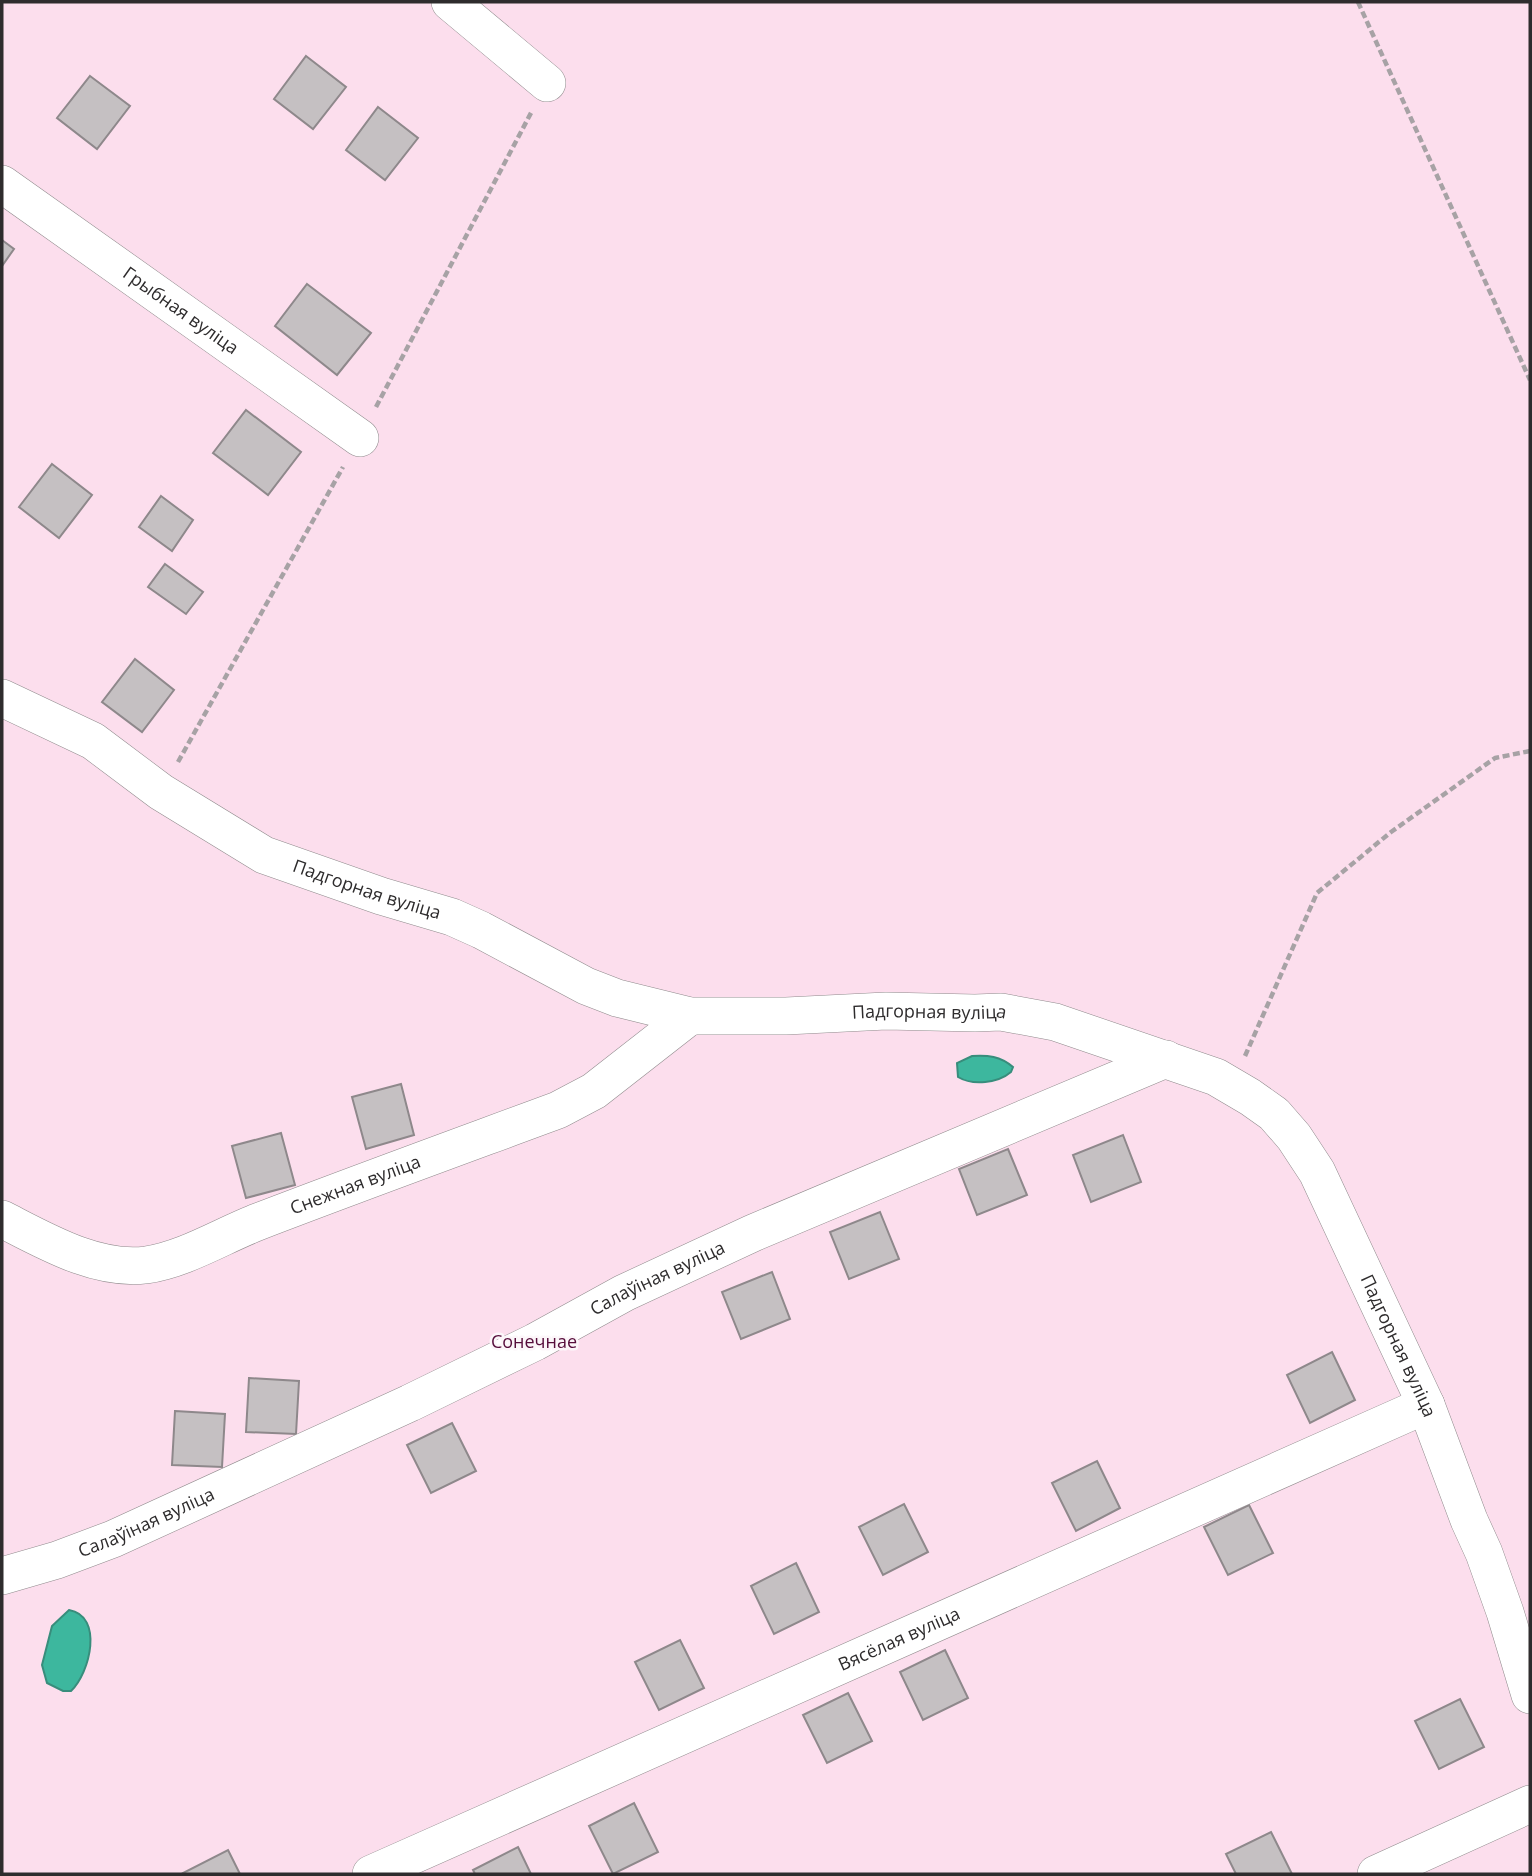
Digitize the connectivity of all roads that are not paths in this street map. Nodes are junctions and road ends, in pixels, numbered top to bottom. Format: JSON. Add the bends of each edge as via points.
{"nodes":[{"id":1,"x":450,"y":2,"type":"edge"},
{"id":2,"x":547,"y":83,"type":"road end"},
{"id":3,"x":2,"y":184,"type":"edge"},
{"id":4,"x":360,"y":438,"type":"road end"},
{"id":5,"x":2,"y":698,"type":"edge"},
{"id":6,"x":690,"y":1016,"type":"junction"},
{"id":7,"x":1166,"y":1059,"type":"junction"},
{"id":8,"x":2,"y":1219,"type":"edge"},
{"id":9,"x":1426,"y":1405,"type":"junction"},
{"id":10,"x":2,"y":1576,"type":"edge"},
{"id":11,"x":1530,"y":1695,"type":"edge"},
{"id":12,"x":1530,"y":1804,"type":"edge"},
{"id":13,"x":371,"y":1874,"type":"edge"},
{"id":14,"x":1376,"y":1874,"type":"edge"}],
"edges":[{"from":1,"to":2,"type":"street"},
{"from":3,"to":4,"type":"street","name":"Грыбная вуліца"},
{"from":5,"to":6,"type":"street","name":"Падгорная вуліца","via":[[93,741],[161,792],[264,855],[452,917],[586,986]]},
{"from":6,"to":7,"type":"street","name":"Падгорная вуліца","via":[[1001,1012],[1055,1022]]},
{"from":6,"to":8,"type":"street","name":"Снежная вуліца","via":[[594,1091],[558,1110],[177,1256],[146,1265],[103,1263]]},
{"from":7,"to":9,"type":"street","name":"Падгорная вуліца","via":[[1231,1086],[1273,1114],[1294,1137],[1317,1172]]},
{"from":7,"to":10,"type":"street","name":"Салаўіная вуліца","via":[[753,1233],[624,1293],[422,1397],[113,1539]]},
{"from":9,"to":11,"type":"street","name":"Падгорная вуліца","via":[[1484,1553]]},
{"from":9,"to":13,"type":"street","name":"Вясёлая вуліца"},
{"from":12,"to":14,"type":"street"}]}
